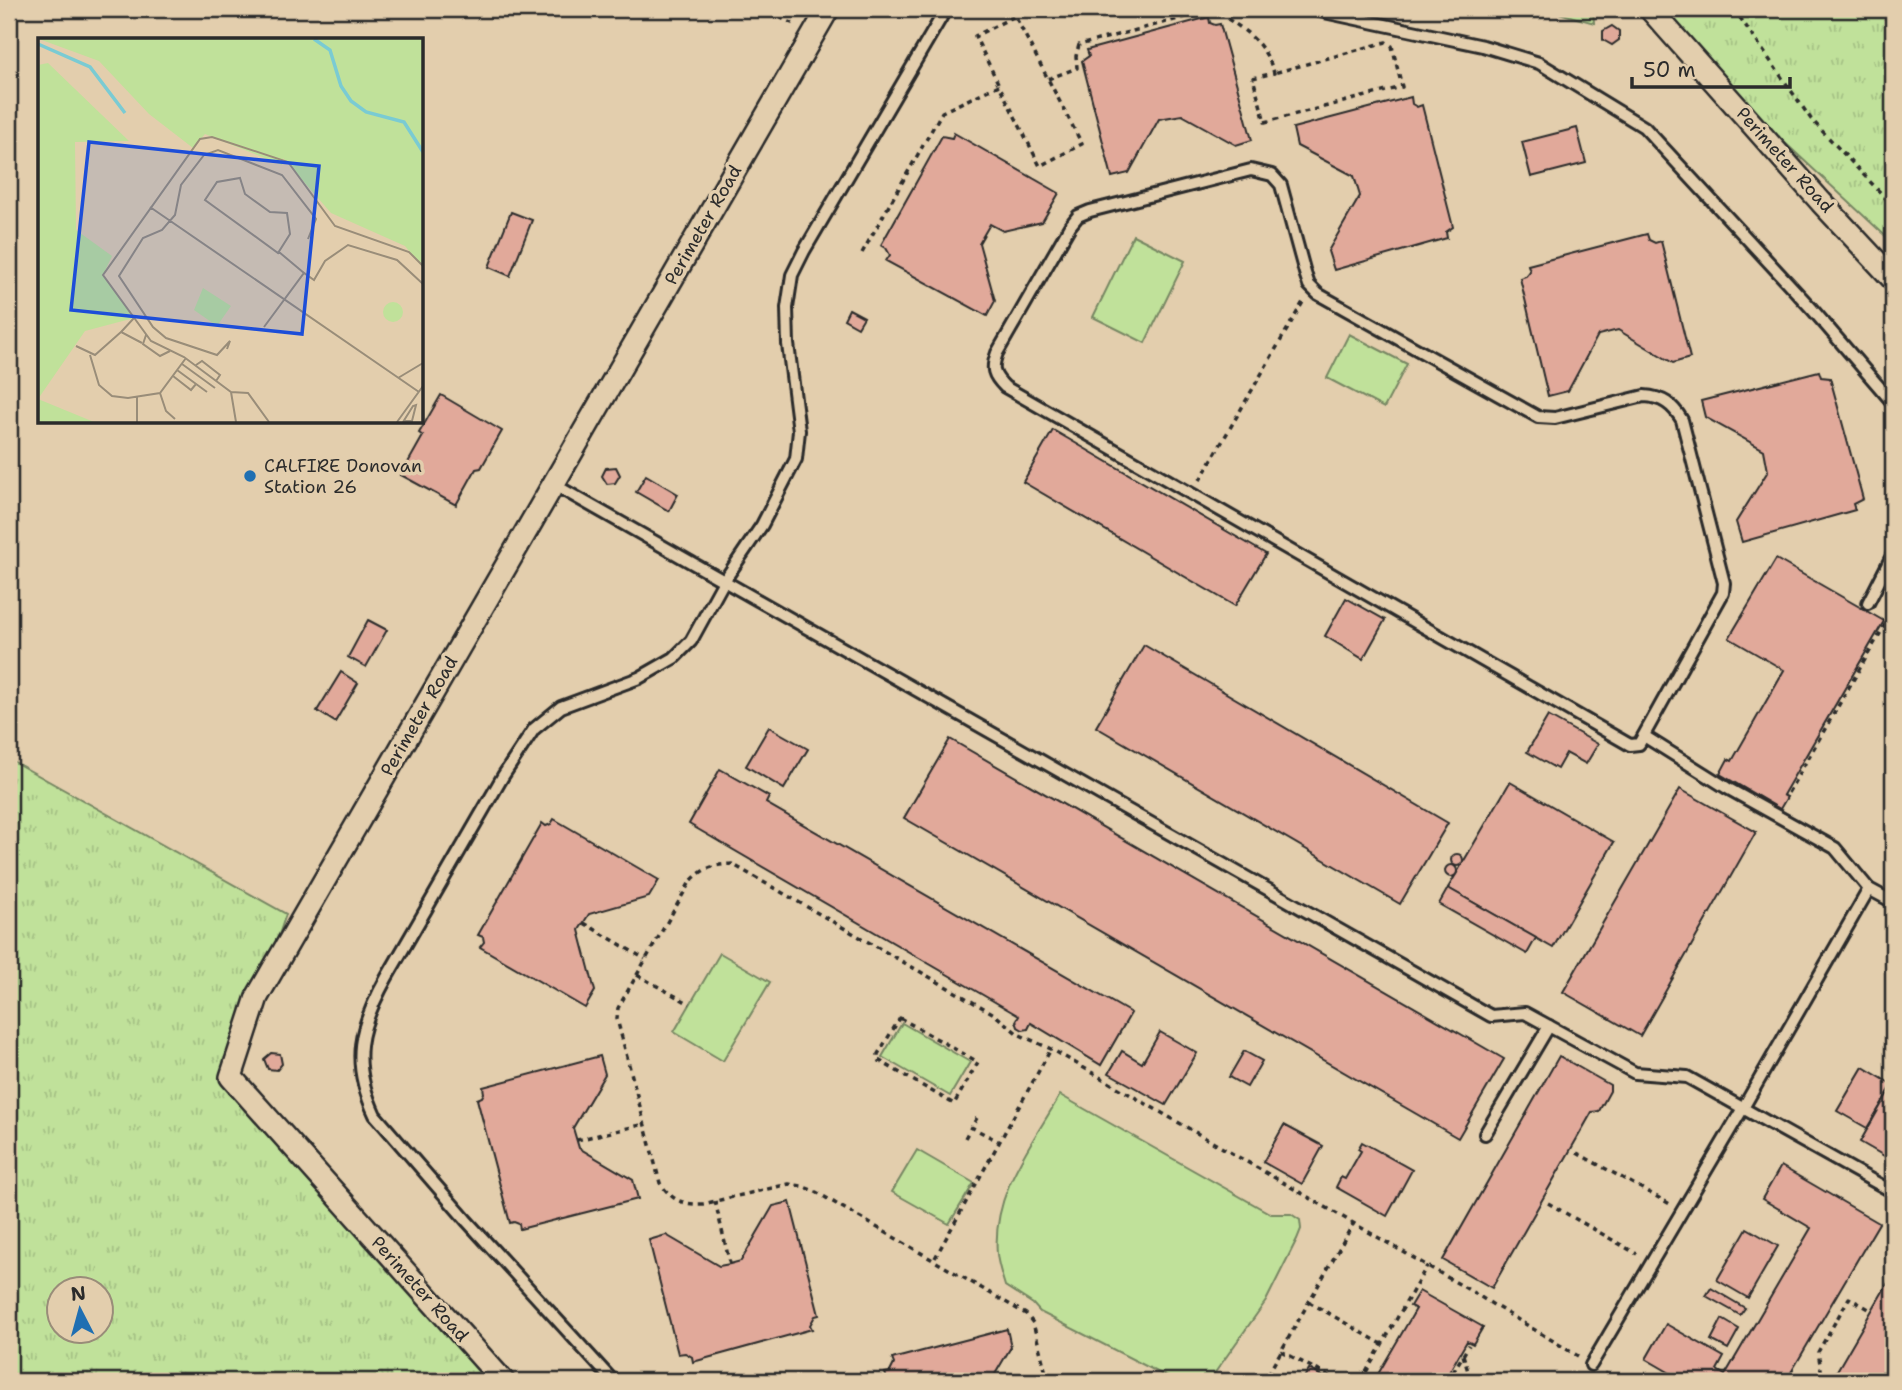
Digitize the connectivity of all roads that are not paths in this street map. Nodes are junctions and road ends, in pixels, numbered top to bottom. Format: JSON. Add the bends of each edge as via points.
{"nodes":[{"id":1,"x":828,"y":9,"type":"edge"},
{"id":2,"x":946,"y":9,"type":"edge"},
{"id":3,"x":1310,"y":9,"type":"edge"},
{"id":4,"x":1650,"y":9,"type":"edge"},
{"id":5,"x":1893,"y":279,"type":"edge"},
{"id":6,"x":1893,"y":403,"type":"edge"},
{"id":7,"x":553,"y":484,"type":"junction"},
{"id":8,"x":1893,"y":554,"type":"edge"},
{"id":9,"x":724,"y":581,"type":"junction"},
{"id":10,"x":1868,"y":603,"type":"dead end"},
{"id":11,"x":1644,"y":736,"type":"junction"},
{"id":12,"x":1868,"y":889,"type":"junction"},
{"id":13,"x":1893,"y":902,"type":"edge"},
{"id":14,"x":1549,"y":1026,"type":"junction"},
{"id":15,"x":1743,"y":1108,"type":"junction"},
{"id":16,"x":1485,"y":1134,"type":"dead end"},
{"id":17,"x":1893,"y":1192,"type":"edge"},
{"id":18,"x":1591,"y":1365,"type":"road end"},
{"id":19,"x":503,"y":1381,"type":"edge"},
{"id":20,"x":613,"y":1381,"type":"edge"}],
"edges":[{"from":1,"to":7,"type":"street","name":"Perimeter Road"},
{"from":2,"to":9,"type":"lane","via":[[792,275],[787,308],[799,431],[796,459],[762,525]]},
{"from":3,"to":6,"type":"lane","via":[[1483,46],[1539,63],[1644,127]]},
{"from":4,"to":5,"type":"street","name":"Perimeter Road"},
{"from":7,"to":9,"type":"lane"},
{"from":7,"to":19,"type":"street","name":"Perimeter Road","via":[[257,997],[231,1077]]},
{"from":8,"to":10,"type":"lane"},
{"from":9,"to":14,"type":"lane","via":[[1491,1016],[1525,1013]]},
{"from":9,"to":20,"type":"lane","via":[[691,641],[674,658],[639,678],[561,707],[534,729],[387,977],[362,1031],[360,1074],[375,1115]]},
{"from":11,"to":11,"type":"lane","via":[[1639,744],[1630,745],[1005,387],[995,377],[992,365],[997,353],[1078,216],[1251,170],[1262,171],[1281,185],[1304,273],[1318,294],[1538,417],[1555,418],[1644,396],[1675,409],[1682,420],[1724,583],[1723,593]]},
{"from":11,"to":12,"type":"lane","via":[[1835,848]]},
{"from":12,"to":13,"type":"lane"},
{"from":12,"to":15,"type":"lane"},
{"from":14,"to":15,"type":"lane","via":[[1635,1073],[1687,1077]]},
{"from":14,"to":16,"type":"lane"},
{"from":15,"to":17,"type":"lane"},
{"from":15,"to":18,"type":"lane"}]}
